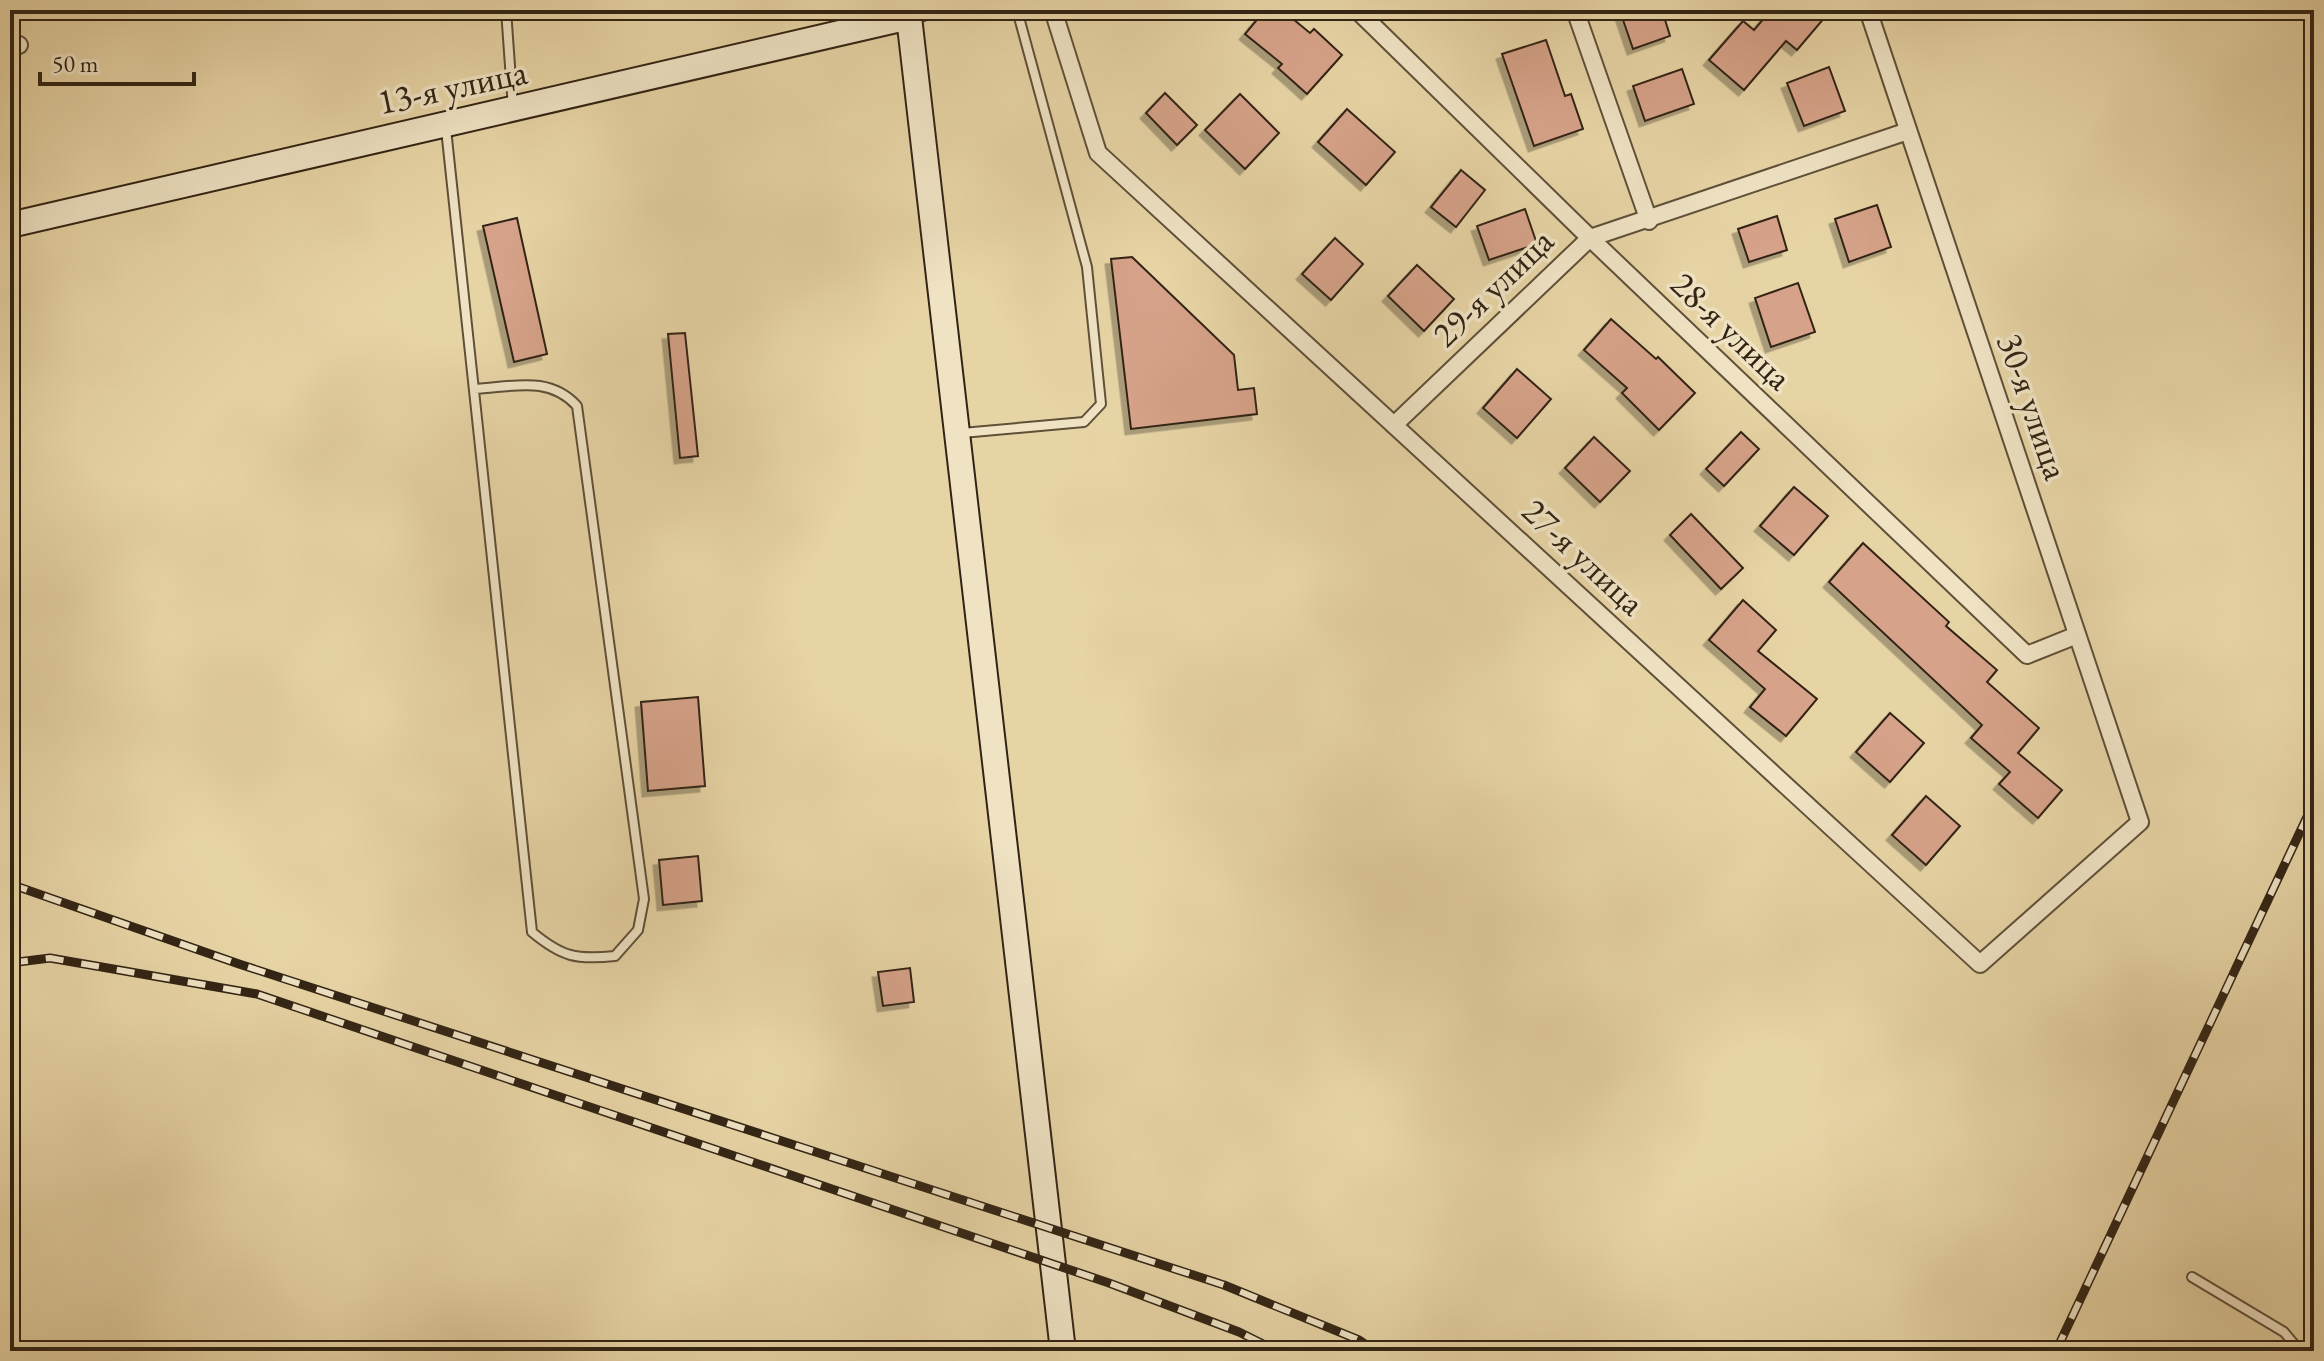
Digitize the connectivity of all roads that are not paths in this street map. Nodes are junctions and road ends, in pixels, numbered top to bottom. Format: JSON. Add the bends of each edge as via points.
{"nodes":[{"id":1,"x":506,"y":10,"type":"edge"},
{"id":2,"x":1017,"y":10,"type":"edge"},
{"id":3,"x":1053,"y":10,"type":"edge"},
{"id":4,"x":1357,"y":10,"type":"edge"},
{"id":5,"x":1575,"y":10,"type":"edge"},
{"id":6,"x":1868,"y":10,"type":"edge"},
{"id":7,"x":915,"y":12,"type":"edge"},
{"id":8,"x":513,"y":108,"type":"junction"},
{"id":9,"x":446,"y":124,"type":"junction"},
{"id":10,"x":1908,"y":131,"type":"junction"},
{"id":11,"x":1649,"y":221,"type":"junction"},
{"id":12,"x":10,"y":225,"type":"edge"},
{"id":13,"x":1590,"y":238,"type":"junction"},
{"id":14,"x":474,"y":389,"type":"junction"},
{"id":15,"x":1394,"y":425,"type":"junction"},
{"id":16,"x":957,"y":433,"type":"junction"},
{"id":17,"x":2077,"y":635,"type":"junction"},
{"id":18,"x":2140,"y":822,"type":"joint"},
{"id":19,"x":2192,"y":1277,"type":"dead end"},
{"id":20,"x":1063,"y":1351,"type":"edge"},
{"id":21,"x":2300,"y":1351,"type":"edge"}],
"edges":[{"from":1,"to":8,"type":"lane"},
{"from":2,"to":16,"type":"lane","via":[[1087,267],[1101,404],[1084,422]]},
{"from":3,"to":15,"type":"street","name":"27-я улица","via":[[1098,153]]},
{"from":4,"to":13,"type":"street","name":"28-я улица"},
{"from":5,"to":11,"type":"street"},
{"from":6,"to":10,"type":"street","name":"30-я улица"},
{"from":7,"to":8,"type":"street","name":"13-я улица"},
{"from":7,"to":16,"type":"street"},
{"from":8,"to":9,"type":"street","name":"13-я улица"},
{"from":9,"to":12,"type":"street","name":"13-я улица"},
{"from":9,"to":14,"type":"lane"},
{"from":10,"to":11,"type":"street","name":"29-я улица"},
{"from":10,"to":17,"type":"street","name":"30-я улица"},
{"from":11,"to":13,"type":"street","name":"29-я улица"},
{"from":13,"to":15,"type":"street","name":"29-я улица"},
{"from":13,"to":17,"type":"street","name":"28-я улица","via":[[2027,655]]},
{"from":14,"to":14,"type":"lane","via":[[532,932],[580,960],[615,956],[638,930],[644,899],[577,406],[564,391],[548,385]]},
{"from":15,"to":18,"type":"street","name":"27-я улица","via":[[1980,964]]},
{"from":16,"to":20,"type":"street"},
{"from":17,"to":18,"type":"street","name":"30-я улица"},
{"from":19,"to":21,"type":"lane","via":[[2284,1332]]}]}
